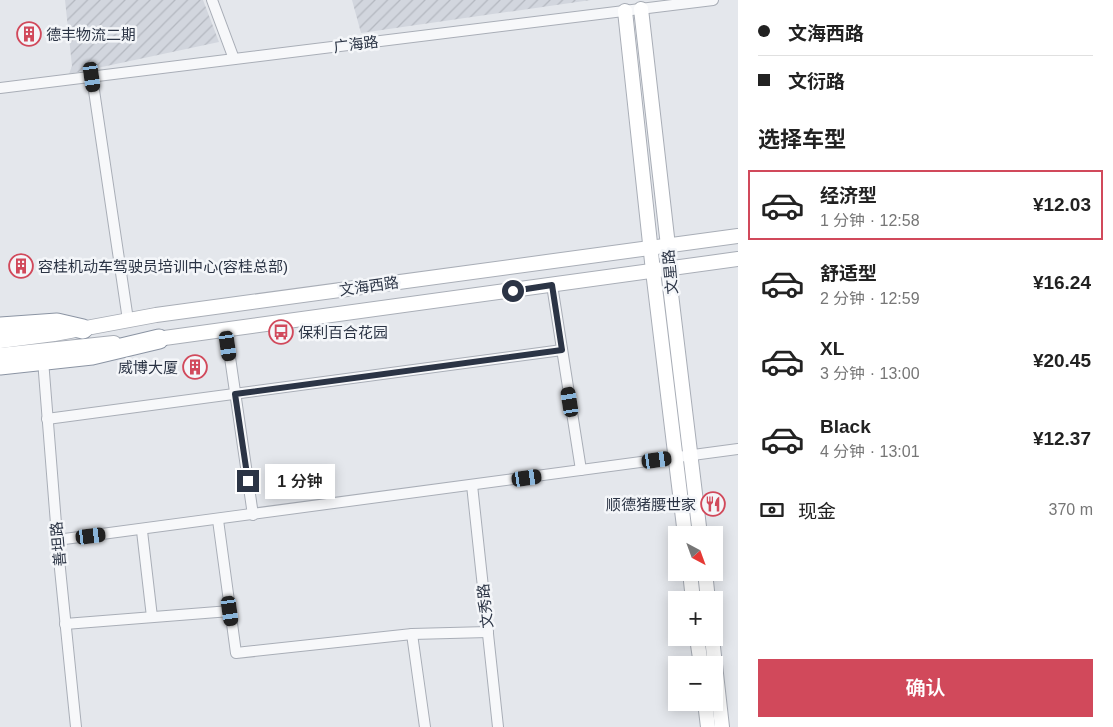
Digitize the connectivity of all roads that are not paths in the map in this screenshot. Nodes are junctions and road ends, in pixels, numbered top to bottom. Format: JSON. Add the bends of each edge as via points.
{"nodes":[{"id":1,"x":212,"y":0,"type":"edge"},
{"id":2,"x":713,"y":0,"type":"edge"},
{"id":3,"x":671,"y":2,"type":"edge"},
{"id":4,"x":642,"y":9,"type":"junction"},
{"id":5,"x":625,"y":11,"type":"junction"},
{"id":6,"x":234,"y":59,"type":"junction"},
{"id":7,"x":92,"y":77,"type":"junction"},
{"id":8,"x":0,"y":88,"type":"edge"},
{"id":9,"x":738,"y":236,"type":"edge"},
{"id":10,"x":668,"y":246,"type":"junction"},
{"id":11,"x":650,"y":248,"type":"junction"},
{"id":12,"x":738,"y":259,"type":"edge"},
{"id":13,"x":668,"y":269,"type":"junction"},
{"id":14,"x":653,"y":272,"type":"junction"},
{"id":15,"x":552,"y":285,"type":"junction"},
{"id":16,"x":128,"y":320,"type":"junction"},
{"id":17,"x":0,"y":327,"type":"edge"},
{"id":18,"x":82,"y":329,"type":"junction"},
{"id":19,"x":226,"y":330,"type":"junction"},
{"id":20,"x":159,"y":339,"type":"junction"},
{"id":21,"x":0,"y":341,"type":"edge"},
{"id":22,"x":562,"y":350,"type":"junction"},
{"id":23,"x":0,"y":356,"type":"edge"},
{"id":24,"x":43,"y":360,"type":"junction"},
{"id":25,"x":0,"y":365,"type":"edge"},
{"id":26,"x":235,"y":394,"type":"junction"},
{"id":27,"x":47,"y":419,"type":"junction"},
{"id":28,"x":738,"y":449,"type":"edge"},
{"id":29,"x":691,"y":456,"type":"junction"},
{"id":30,"x":676,"y":458,"type":"junction"},
{"id":31,"x":581,"y":470,"type":"junction"},
{"id":32,"x":472,"y":485,"type":"junction"},
{"id":33,"x":253,"y":515,"type":"junction"},
{"id":34,"x":218,"y":520,"type":"junction"},
{"id":35,"x":684,"y":526,"type":"edge"},
{"id":36,"x":699,"y":526,"type":"edge"},
{"id":37,"x":142,"y":530,"type":"junction"},
{"id":38,"x":57,"y":540,"type":"junction"},
{"id":39,"x":230,"y":611,"type":"junction"},
{"id":40,"x":152,"y":617,"type":"junction"},
{"id":41,"x":65,"y":624,"type":"junction"},
{"id":42,"x":488,"y":632,"type":"junction"},
{"id":43,"x":412,"y":634,"type":"junction"},
{"id":44,"x":713,"y":646,"type":"edge"},
{"id":45,"x":706,"y":711,"type":"edge"},
{"id":46,"x":76,"y":727,"type":"edge"},
{"id":47,"x":425,"y":727,"type":"edge"},
{"id":48,"x":498,"y":727,"type":"edge"},
{"id":49,"x":708,"y":727,"type":"edge"},
{"id":50,"x":722,"y":727,"type":"edge"}],
"edges":[{"from":1,"to":6,"type":"street"},
{"from":2,"to":3,"type":"street","name":"广海路"},
{"from":3,"to":4,"type":"street","name":"广海路"},
{"from":4,"to":5,"type":"street","name":"广海路"},
{"from":4,"to":10,"type":"main road","name":"文星路"},
{"from":5,"to":6,"type":"street","name":"广海路"},
{"from":5,"to":11,"type":"main road","name":"文星路"},
{"from":6,"to":7,"type":"street","name":"广海路"},
{"from":7,"to":8,"type":"street","name":"广海路"},
{"from":7,"to":16,"type":"street"},
{"from":9,"to":10,"type":"main road","name":"文海西路"},
{"from":10,"to":11,"type":"main road","name":"文海西路"},
{"from":10,"to":13,"type":"main road","name":"文星路"},
{"from":11,"to":14,"type":"main road","name":"文星路"},
{"from":11,"to":16,"type":"main road","name":"文海西路"},
{"from":12,"to":13,"type":"main road","name":"文海西路"},
{"from":13,"to":14,"type":"main road","name":"文海西路"},
{"from":13,"to":29,"type":"main road","name":"文星路"},
{"from":14,"to":15,"type":"main road","name":"文海西路"},
{"from":14,"to":30,"type":"main road","name":"文星路"},
{"from":15,"to":19,"type":"main road","name":"文海西路"},
{"from":15,"to":22,"type":"street"},
{"from":16,"to":18,"type":"main road","name":"文海西路"},
{"from":17,"to":18,"type":"highway","via":[[57,323]]},
{"from":18,"to":21,"type":"main road","name":"文海西路"},
{"from":19,"to":20,"type":"main road","name":"文海西路"},
{"from":19,"to":26,"type":"street"},
{"from":20,"to":23,"type":"main road","name":"文海西路"},
{"from":20,"to":24,"type":"highway","via":[[92,355]]},
{"from":22,"to":26,"type":"street"},
{"from":22,"to":31,"type":"street"},
{"from":24,"to":25,"type":"highway"},
{"from":24,"to":27,"type":"street","name":"善坦路"},
{"from":26,"to":27,"type":"street"},
{"from":26,"to":33,"type":"street"},
{"from":27,"to":38,"type":"street","name":"善坦路"},
{"from":28,"to":29,"type":"street"},
{"from":29,"to":30,"type":"street"},
{"from":29,"to":36,"type":"main road","name":"文星路"},
{"from":30,"to":31,"type":"street"},
{"from":30,"to":35,"type":"main road","name":"文星路"},
{"from":31,"to":32,"type":"street"},
{"from":32,"to":33,"type":"street"},
{"from":32,"to":42,"type":"street","name":"文秀路"},
{"from":33,"to":34,"type":"street"},
{"from":34,"to":37,"type":"street"},
{"from":34,"to":39,"type":"street"},
{"from":37,"to":38,"type":"street"},
{"from":37,"to":40,"type":"street"},
{"from":38,"to":41,"type":"street","name":"善坦路"},
{"from":39,"to":40,"type":"street"},
{"from":39,"to":43,"type":"street","via":[[236,653]]},
{"from":40,"to":41,"type":"street"},
{"from":41,"to":46,"type":"street","name":"善坦路"},
{"from":42,"to":43,"type":"street"},
{"from":42,"to":48,"type":"street","name":"文秀路"},
{"from":43,"to":47,"type":"street"},
{"from":44,"to":50,"type":"main road"},
{"from":45,"to":49,"type":"main road"}]}
